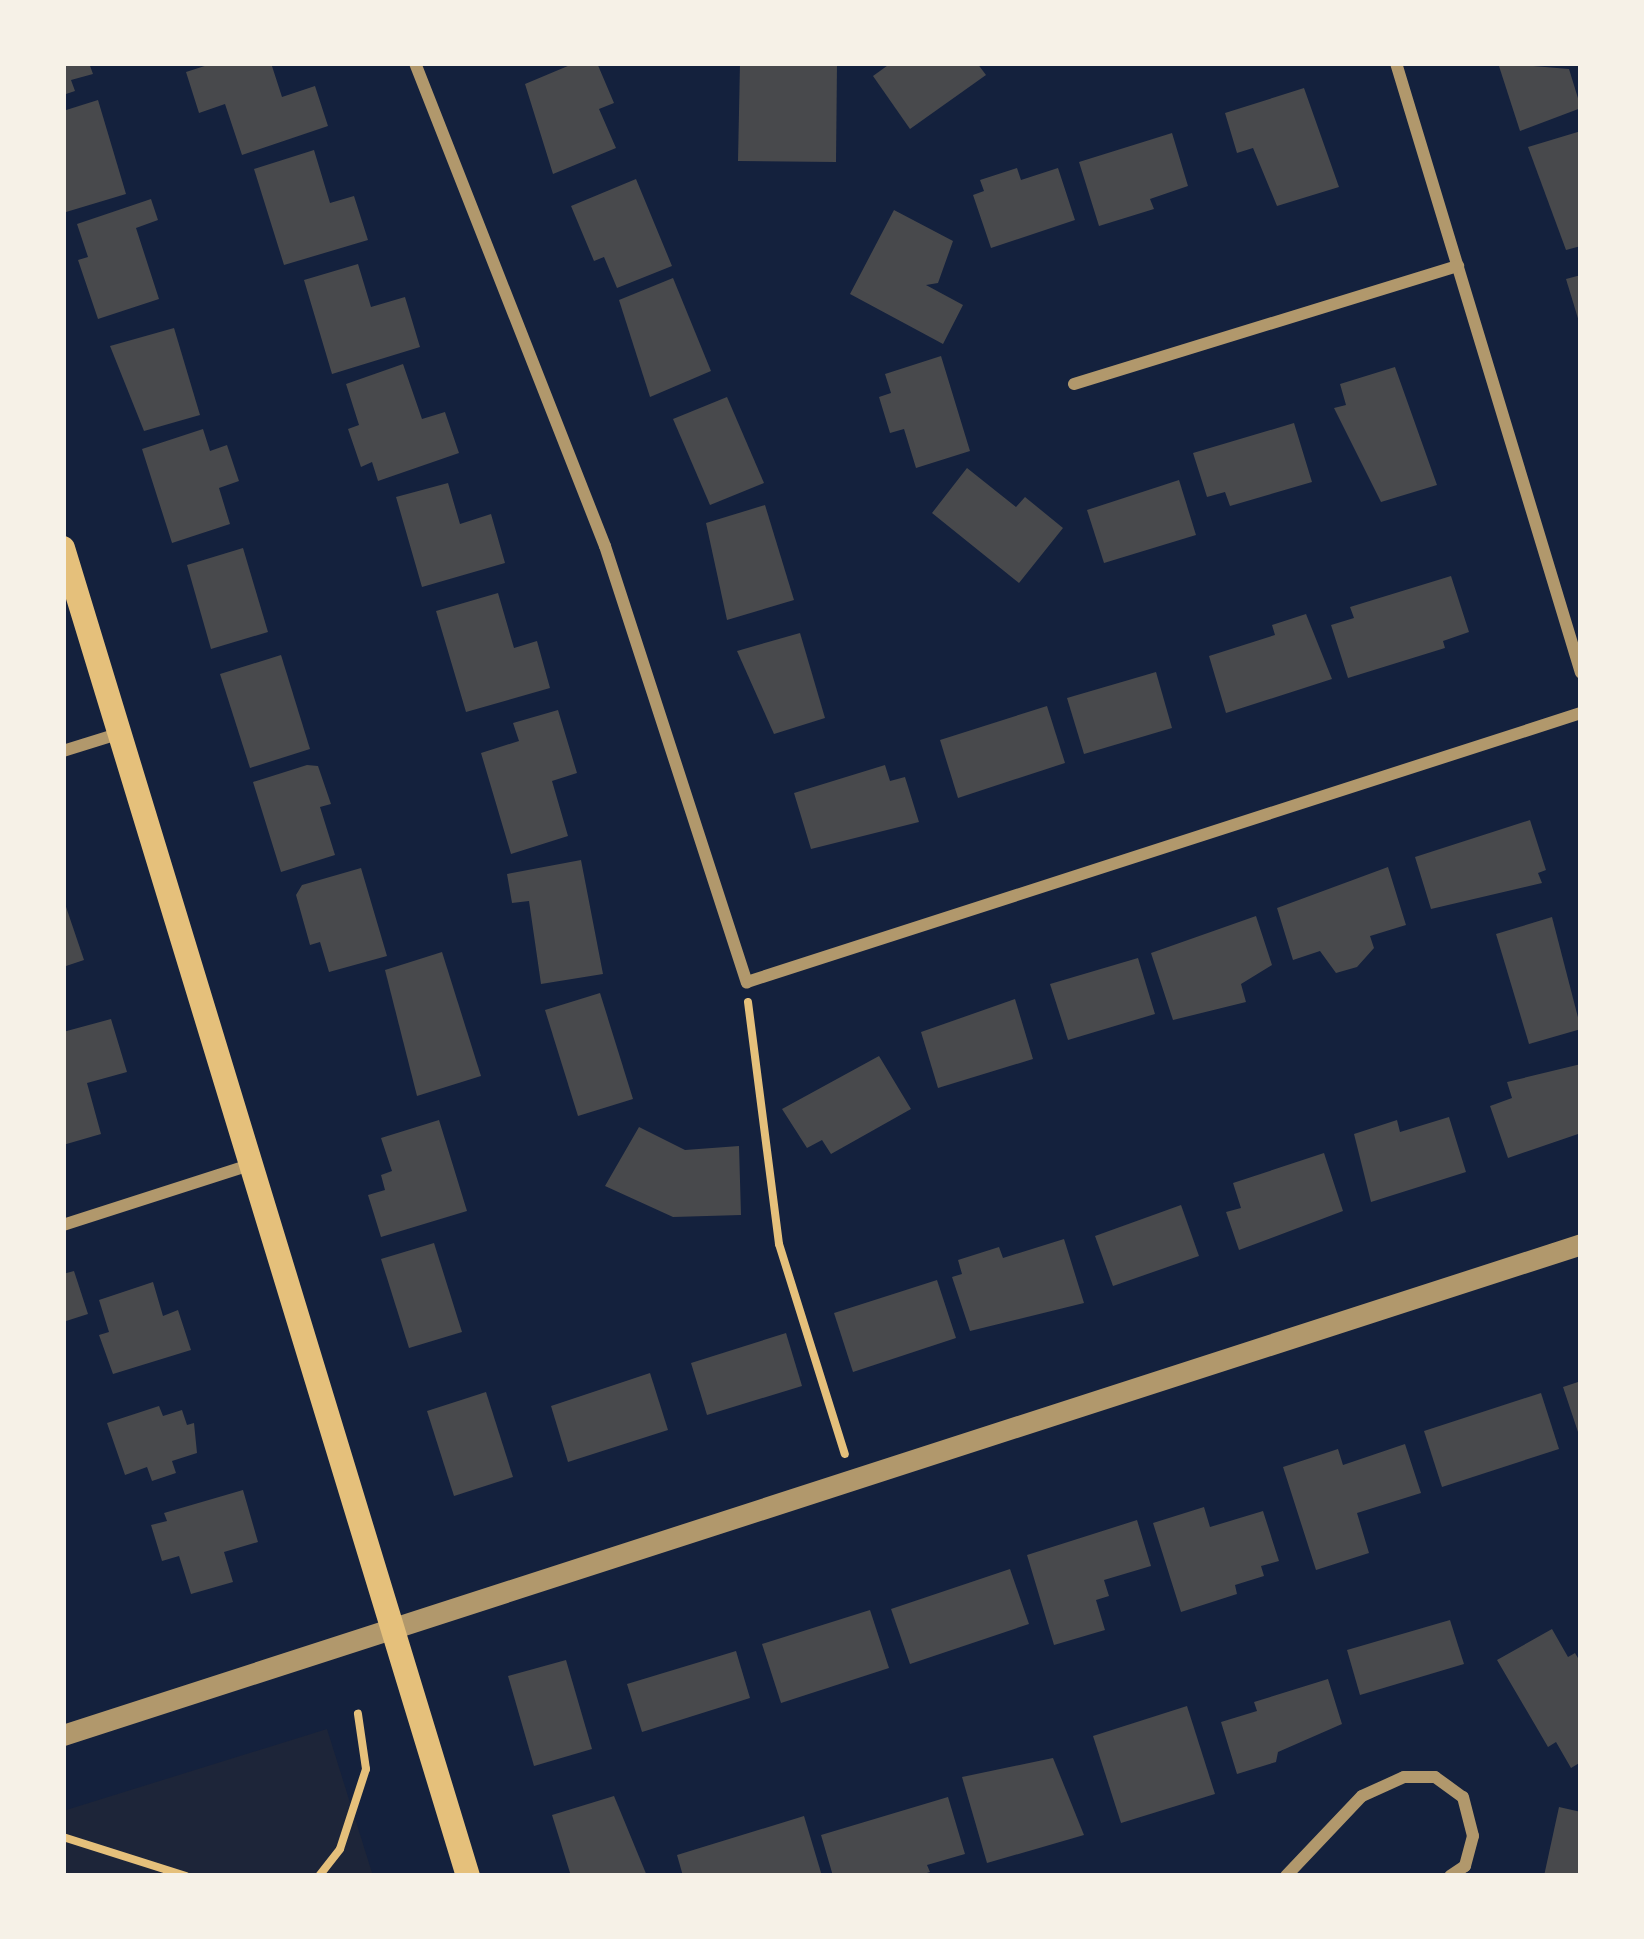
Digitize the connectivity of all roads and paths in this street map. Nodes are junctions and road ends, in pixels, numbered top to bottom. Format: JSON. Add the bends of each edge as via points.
{"nodes":[{"id":1,"x":415,"y":63,"type":"edge"},
{"id":2,"x":1396,"y":63,"type":"edge"},
{"id":3,"x":1458,"y":266,"type":"junction"},
{"id":4,"x":1074,"y":385,"type":"dead end"},
{"id":5,"x":63,"y":548,"type":"edge"},
{"id":6,"x":1581,"y":673,"type":"edge"},
{"id":7,"x":1581,"y":713,"type":"edge"},
{"id":8,"x":118,"y":734,"type":"junction"},
{"id":9,"x":63,"y":751,"type":"edge"},
{"id":10,"x":747,"y":982,"type":"junction"},
{"id":11,"x":250,"y":1165,"type":"junction"},
{"id":12,"x":63,"y":1225,"type":"edge"},
{"id":13,"x":1581,"y":1244,"type":"edge"},
{"id":14,"x":852,"y":1477,"type":"junction"},
{"id":15,"x":391,"y":1625,"type":"junction"},
{"id":16,"x":358,"y":1714,"type":"dead end"},
{"id":17,"x":63,"y":1735,"type":"edge"},
{"id":18,"x":63,"y":1837,"type":"edge"},
{"id":19,"x":186,"y":1876,"type":"edge"},
{"id":20,"x":319,"y":1876,"type":"edge"},
{"id":21,"x":468,"y":1876,"type":"edge"},
{"id":22,"x":1286,"y":1876,"type":"edge"},
{"id":23,"x":1450,"y":1876,"type":"edge"}],
"edges":[{"from":1,"to":10,"type":"street","via":[[605,546]]},
{"from":2,"to":3,"type":"street"},
{"from":3,"to":4,"type":"street"},
{"from":3,"to":6,"type":"street"},
{"from":5,"to":8,"type":"main road"},
{"from":7,"to":10,"type":"street"},
{"from":8,"to":9,"type":"street"},
{"from":8,"to":11,"type":"main road"},
{"from":10,"to":14,"type":"path","via":[[751,1066],[779,1244]]},
{"from":11,"to":12,"type":"street"},
{"from":11,"to":15,"type":"main road"},
{"from":13,"to":14,"type":"street"},
{"from":14,"to":15,"type":"street"},
{"from":15,"to":17,"type":"street"},
{"from":15,"to":21,"type":"main road"},
{"from":16,"to":20,"type":"path","via":[[366,1769],[340,1849]]},
{"from":18,"to":19,"type":"path"},
{"from":22,"to":23,"type":"street","via":[[1362,1796],[1404,1777],[1436,1777],[1463,1797],[1473,1836],[1465,1866]]}]}
